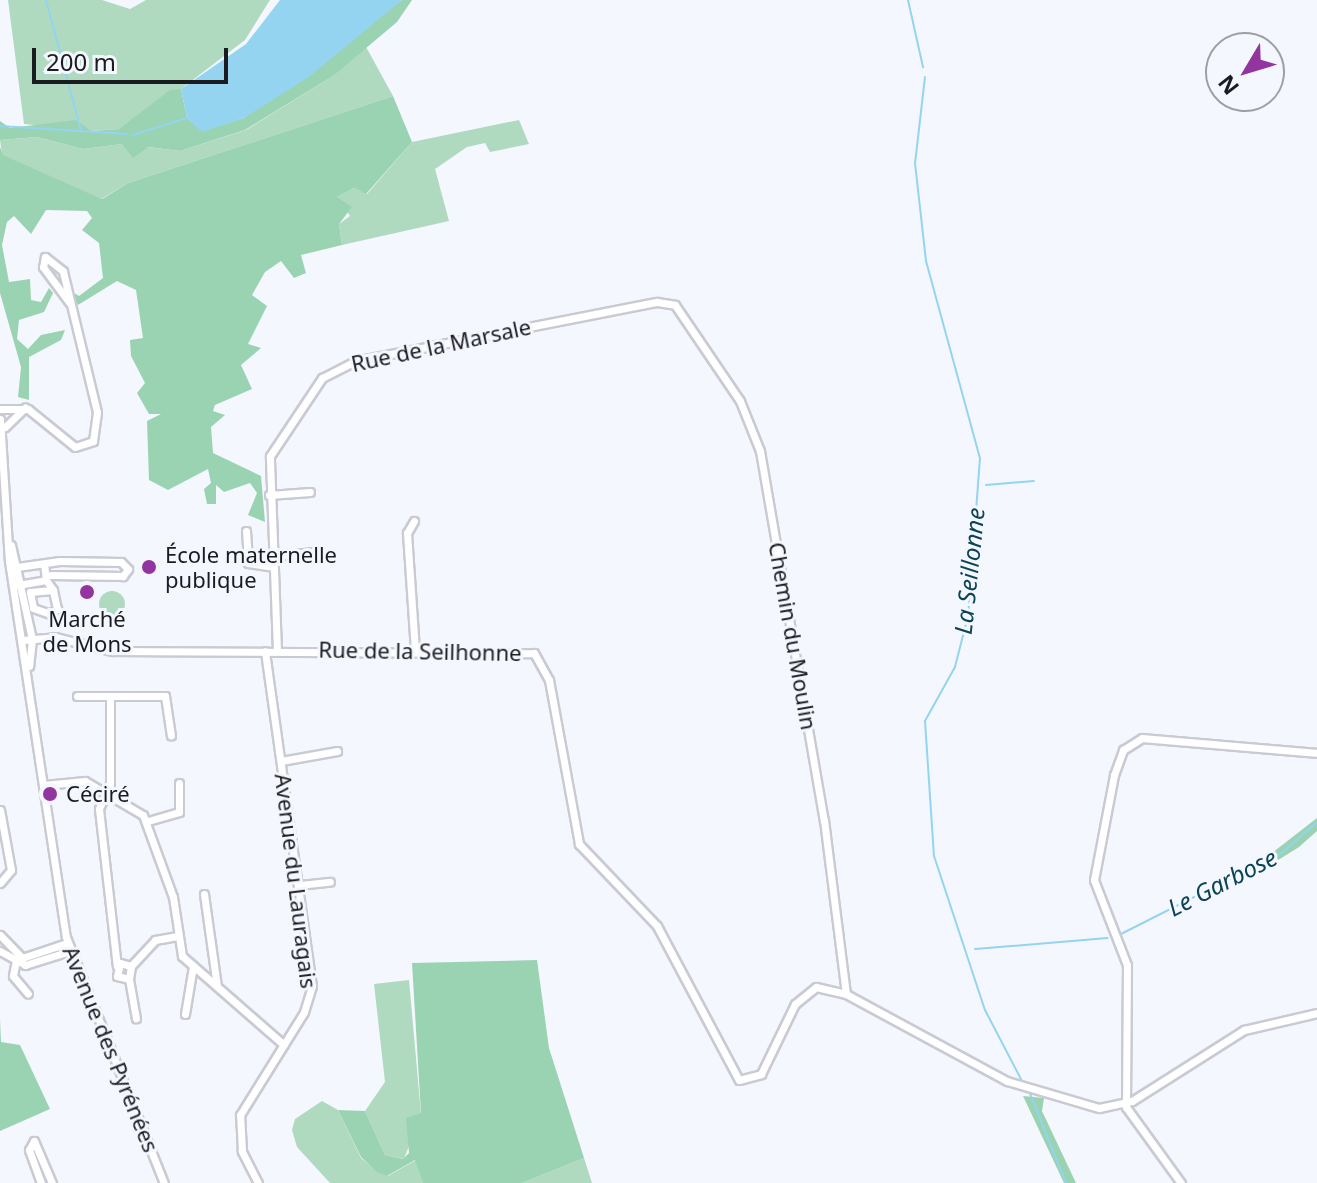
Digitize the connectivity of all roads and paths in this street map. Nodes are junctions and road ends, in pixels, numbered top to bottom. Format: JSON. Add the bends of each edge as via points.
{"nodes":[{"id":1,"x":69,"y":302,"type":"junction"},
{"id":2,"x":671,"y":302,"type":"joint"},
{"id":3,"x":25,"y":408,"type":"junction"},
{"id":4,"x":0,"y":409,"type":"edge"},
{"id":5,"x":0,"y":419,"type":"edge"},
{"id":6,"x":5,"y":427,"type":"junction"},
{"id":7,"x":310,"y":492,"type":"dead end"},
{"id":8,"x":269,"y":495,"type":"junction"},
{"id":9,"x":414,"y":521,"type":"dead end"},
{"id":10,"x":246,"y":531,"type":"dead end"},
{"id":11,"x":10,"y":533,"type":"junction"},
{"id":12,"x":0,"y":534,"type":"edge"},
{"id":13,"x":314,"y":552,"type":"dead end"},
{"id":14,"x":272,"y":556,"type":"junction"},
{"id":15,"x":44,"y":564,"type":"junction"},
{"id":16,"x":273,"y":567,"type":"junction"},
{"id":17,"x":0,"y":574,"type":"edge"},
{"id":18,"x":19,"y":578,"type":"junction"},
{"id":19,"x":48,"y":578,"type":"junction"},
{"id":20,"x":0,"y":582,"type":"edge"},
{"id":21,"x":53,"y":590,"type":"junction"},
{"id":22,"x":27,"y":639,"type":"junction"},
{"id":23,"x":415,"y":649,"type":"junction"},
{"id":24,"x":265,"y":651,"type":"junction"},
{"id":25,"x":277,"y":651,"type":"junction"},
{"id":26,"x":77,"y":696,"type":"dead end"},
{"id":27,"x":110,"y":697,"type":"junction"},
{"id":28,"x":171,"y":736,"type":"dead end"},
{"id":29,"x":337,"y":751,"type":"dead end"},
{"id":30,"x":1317,"y":753,"type":"edge"},
{"id":31,"x":281,"y":761,"type":"junction"},
{"id":32,"x":179,"y":783,"type":"dead end"},
{"id":33,"x":44,"y":785,"type":"junction"},
{"id":34,"x":107,"y":793,"type":"junction"},
{"id":35,"x":0,"y":810,"type":"edge"},
{"id":36,"x":148,"y":821,"type":"junction"},
{"id":37,"x":330,"y":882,"type":"dead end"},
{"id":38,"x":0,"y":883,"type":"edge"},
{"id":39,"x":299,"y":885,"type":"junction"},
{"id":40,"x":204,"y":894,"type":"dead end"},
{"id":41,"x":0,"y":935,"type":"edge"},
{"id":42,"x":178,"y":936,"type":"junction"},
{"id":43,"x":68,"y":947,"type":"junction"},
{"id":44,"x":0,"y":951,"type":"edge"},
{"id":45,"x":16,"y":960,"type":"junction"},
{"id":46,"x":117,"y":966,"type":"junction"},
{"id":47,"x":131,"y":966,"type":"junction"},
{"id":48,"x":193,"y":966,"type":"junction"},
{"id":49,"x":129,"y":979,"type":"junction"},
{"id":50,"x":217,"y":986,"type":"junction"},
{"id":51,"x":28,"y":994,"type":"dead end"},
{"id":52,"x":846,"y":994,"type":"junction"},
{"id":53,"x":1317,"y":1013,"type":"edge"},
{"id":54,"x":185,"y":1014,"type":"dead end"},
{"id":55,"x":136,"y":1018,"type":"dead end"},
{"id":56,"x":284,"y":1045,"type":"junction"},
{"id":57,"x":1126,"y":1104,"type":"junction"},
{"id":58,"x":41,"y":1183,"type":"edge"},
{"id":59,"x":52,"y":1183,"type":"edge"},
{"id":60,"x":164,"y":1183,"type":"edge"},
{"id":61,"x":258,"y":1183,"type":"edge"},
{"id":62,"x":1181,"y":1183,"type":"edge"}],
"edges":[{"from":1,"to":1,"type":"street","via":[[62,267],[45,257],[43,267]]},
{"from":1,"to":3,"type":"street","via":[[97,412],[95,439],[72,446]]},
{"from":2,"to":8,"type":"street","name":"Rue de la Marsale","via":[[335,368],[277,440]]},
{"from":2,"to":52,"type":"street","name":"Chemin du Moulin","via":[[740,401],[760,451],[824,820]]},
{"from":3,"to":4,"type":"street"},
{"from":3,"to":6,"type":"street"},
{"from":5,"to":6,"type":"street","name":"Avenue des Pyrénées"},
{"from":6,"to":11,"type":"street","name":"Avenue des Pyrénées"},
{"from":7,"to":8,"type":"street"},
{"from":8,"to":14,"type":"street","name":"Rue de la Marsale"},
{"from":9,"to":23,"type":"street","via":[[407,533]]},
{"from":10,"to":16,"type":"street","via":[[248,563]]},
{"from":11,"to":12,"type":"street"},
{"from":11,"to":18,"type":"street","name":"Avenue des Pyrénées"},
{"from":13,"to":14,"type":"street"},
{"from":14,"to":16,"type":"street","name":"Rue de la Marsale"},
{"from":15,"to":18,"type":"street"},
{"from":15,"to":19,"type":"street"},
{"from":15,"to":19,"type":"street","via":[[121,562],[128,569],[123,576]]},
{"from":16,"to":25,"type":"street","name":"Rue de la Marsale"},
{"from":17,"to":18,"type":"street"},
{"from":18,"to":19,"type":"street"},
{"from":18,"to":20,"type":"street"},
{"from":18,"to":21,"type":"street"},
{"from":18,"to":21,"type":"street","via":[[33,608],[50,614],[57,609]]},
{"from":18,"to":22,"type":"street","name":"Avenue des Pyrénées"},
{"from":19,"to":21,"type":"street"},
{"from":22,"to":24,"type":"street","name":"Rue de la Seilhonne","via":[[112,651]]},
{"from":22,"to":33,"type":"street","name":"Avenue des Pyrénées"},
{"from":23,"to":25,"type":"street","name":"Rue de la Seilhonne"},
{"from":23,"to":52,"type":"street","name":"Rue de la Seilhonne","via":[[520,649],[544,663],[574,833],[596,869],[657,926],[734,1077],[750,1081],[765,1069],[804,991],[825,987]]},
{"from":24,"to":25,"type":"street","name":"Rue de la Seilhonne"},
{"from":24,"to":31,"type":"street","name":"Avenue du Lauragais"},
{"from":26,"to":27,"type":"street"},
{"from":27,"to":28,"type":"street","via":[[165,696]]},
{"from":27,"to":34,"type":"street"},
{"from":29,"to":31,"type":"street"},
{"from":30,"to":57,"type":"street","via":[[1153,738],[1123,750],[1094,880],[1127,965]]},
{"from":31,"to":39,"type":"street","name":"Avenue du Lauragais"},
{"from":32,"to":36,"type":"street","via":[[179,812]]},
{"from":33,"to":34,"type":"street","via":[[82,781]]},
{"from":33,"to":43,"type":"street","name":"Avenue des Pyrénées"},
{"from":34,"to":36,"type":"street"},
{"from":34,"to":46,"type":"street","via":[[99,809]]},
{"from":35,"to":38,"type":"street","via":[[11,870]]},
{"from":36,"to":42,"type":"street"},
{"from":37,"to":39,"type":"street"},
{"from":39,"to":56,"type":"street","name":"Avenue du Lauragais","via":[[311,992]]},
{"from":40,"to":50,"type":"street"},
{"from":41,"to":45,"type":"street"},
{"from":42,"to":47,"type":"street","via":[[155,940]]},
{"from":42,"to":48,"type":"street"},
{"from":43,"to":45,"type":"street"},
{"from":43,"to":60,"type":"street","name":"Avenue des Pyrénées"},
{"from":44,"to":45,"type":"street"},
{"from":45,"to":51,"type":"street","via":[[18,989]]},
{"from":46,"to":47,"type":"street"},
{"from":46,"to":49,"type":"street","via":[[117,976]]},
{"from":47,"to":49,"type":"street"},
{"from":48,"to":50,"type":"street"},
{"from":48,"to":54,"type":"street"},
{"from":49,"to":55,"type":"street"},
{"from":50,"to":56,"type":"street"},
{"from":52,"to":57,"type":"street","name":"Rue de la Seilhonne","via":[[1009,1082],[1099,1108]]},
{"from":53,"to":57,"type":"street","via":[[1231,1035]]},
{"from":56,"to":61,"type":"street","name":"Avenue du Lauragais","via":[[238,1124]]},
{"from":57,"to":62,"type":"street"},
{"from":58,"to":59,"type":"street","via":[[31,1141]]}]}
